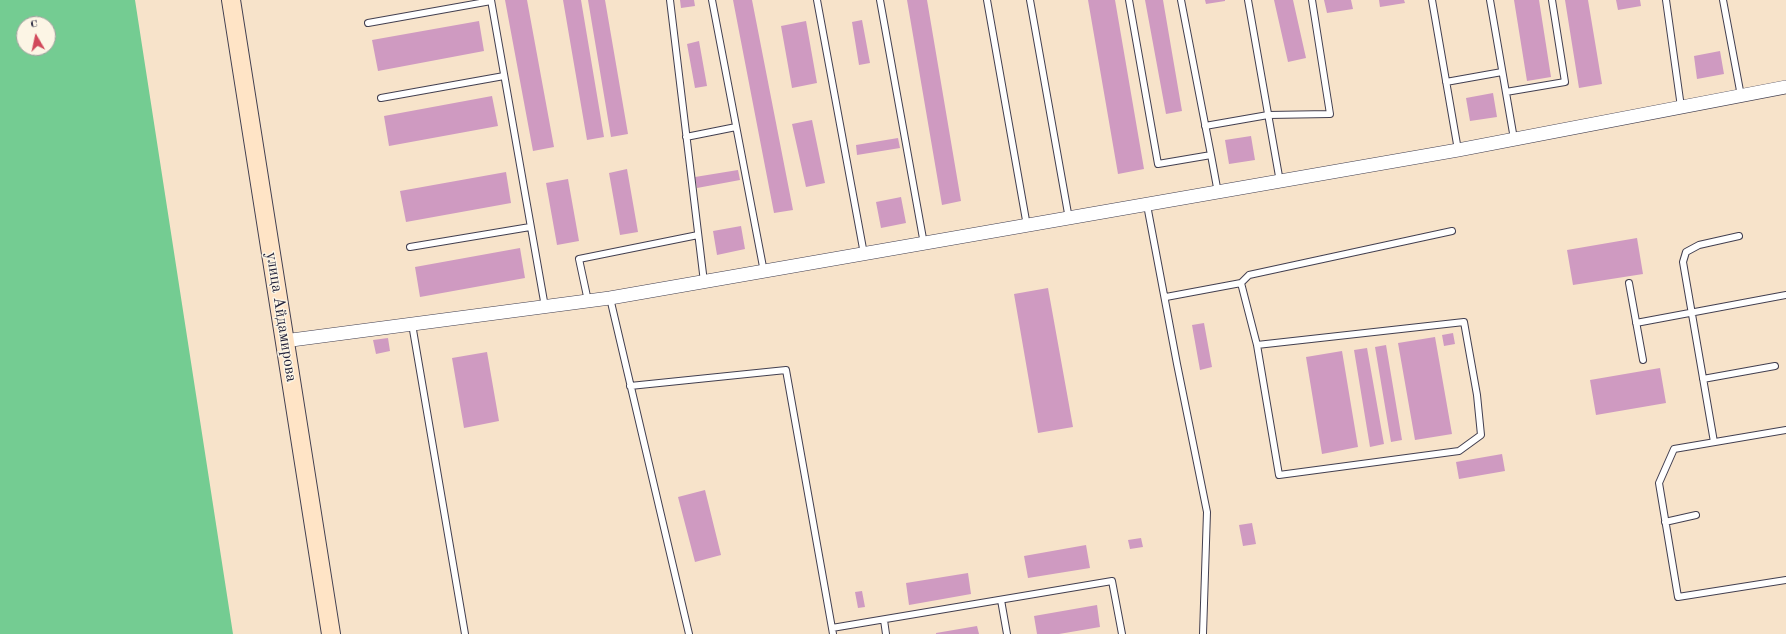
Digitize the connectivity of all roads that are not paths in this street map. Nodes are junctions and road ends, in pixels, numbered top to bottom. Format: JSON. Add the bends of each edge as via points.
{"nodes":[{"id":1,"x":231,"y":0,"type":"edge"},
{"id":2,"x":670,"y":0,"type":"edge"},
{"id":3,"x":712,"y":0,"type":"edge"},
{"id":4,"x":817,"y":0,"type":"edge"},
{"id":5,"x":880,"y":0,"type":"edge"},
{"id":6,"x":987,"y":0,"type":"edge"},
{"id":7,"x":1030,"y":0,"type":"edge"},
{"id":8,"x":1129,"y":0,"type":"edge"},
{"id":9,"x":1182,"y":0,"type":"edge"},
{"id":10,"x":1248,"y":0,"type":"edge"},
{"id":11,"x":1312,"y":0,"type":"edge"},
{"id":12,"x":1432,"y":0,"type":"edge"},
{"id":13,"x":1490,"y":0,"type":"edge"},
{"id":14,"x":1552,"y":0,"type":"edge"},
{"id":15,"x":1666,"y":0,"type":"edge"},
{"id":16,"x":1723,"y":0,"type":"edge"},
{"id":17,"x":491,"y":1,"type":"edge"},
{"id":18,"x":368,"y":23,"type":"dead end"},
{"id":19,"x":1502,"y":72,"type":"junction"},
{"id":20,"x":504,"y":76,"type":"junction"},
{"id":21,"x":1446,"y":82,"type":"junction"},
{"id":22,"x":1786,"y":87,"type":"edge"},
{"id":23,"x":1506,"y":92,"type":"junction"},
{"id":24,"x":1741,"y":96,"type":"junction"},
{"id":25,"x":381,"y":98,"type":"dead end"},
{"id":26,"x":1681,"y":107,"type":"junction"},
{"id":27,"x":1268,"y":115,"type":"junction"},
{"id":28,"x":1205,"y":126,"type":"junction"},
{"id":29,"x":736,"y":127,"type":"junction"},
{"id":30,"x":686,"y":137,"type":"junction"},
{"id":31,"x":1514,"y":139,"type":"junction"},
{"id":32,"x":1458,"y":150,"type":"junction"},
{"id":33,"x":1211,"y":155,"type":"junction"},
{"id":34,"x":1280,"y":182,"type":"junction"},
{"id":35,"x":1218,"y":193,"type":"junction"},
{"id":36,"x":1147,"y":205,"type":"junction"},
{"id":37,"x":1069,"y":219,"type":"junction"},
{"id":38,"x":1027,"y":226,"type":"junction"},
{"id":39,"x":530,"y":227,"type":"junction"},
{"id":40,"x":1452,"y":231,"type":"dead end"},
{"id":41,"x":698,"y":235,"type":"junction"},
{"id":42,"x":1739,"y":236,"type":"dead end"},
{"id":43,"x":924,"y":244,"type":"junction"},
{"id":44,"x":410,"y":247,"type":"dead end"},
{"id":45,"x":864,"y":254,"type":"junction"},
{"id":46,"x":764,"y":272,"type":"junction"},
{"id":47,"x":704,"y":282,"type":"junction"},
{"id":48,"x":1241,"y":283,"type":"junction"},
{"id":49,"x":1629,"y":283,"type":"dead end"},
{"id":50,"x":1786,"y":295,"type":"edge"},
{"id":51,"x":1166,"y":297,"type":"junction"},
{"id":52,"x":610,"y":298,"type":"junction"},
{"id":53,"x":588,"y":301,"type":"junction"},
{"id":54,"x":545,"y":307,"type":"junction"},
{"id":55,"x":1691,"y":313,"type":"junction"},
{"id":56,"x":1636,"y":323,"type":"junction"},
{"id":57,"x":412,"y":324,"type":"junction"},
{"id":58,"x":284,"y":341,"type":"junction"},
{"id":59,"x":1257,"y":345,"type":"junction"},
{"id":60,"x":1643,"y":360,"type":"dead end"},
{"id":61,"x":1775,"y":366,"type":"dead end"},
{"id":62,"x":1703,"y":379,"type":"junction"},
{"id":63,"x":630,"y":386,"type":"junction"},
{"id":64,"x":1786,"y":430,"type":"edge"},
{"id":65,"x":1714,"y":442,"type":"junction"},
{"id":66,"x":1696,"y":515,"type":"dead end"},
{"id":67,"x":1665,"y":522,"type":"junction"},
{"id":68,"x":1786,"y":580,"type":"edge"},
{"id":69,"x":1001,"y":600,"type":"junction"},
{"id":70,"x":884,"y":620,"type":"junction"},
{"id":71,"x":832,"y":631,"type":"edge"},
{"id":72,"x":332,"y":634,"type":"edge"},
{"id":73,"x":465,"y":634,"type":"edge"},
{"id":74,"x":689,"y":634,"type":"edge"},
{"id":75,"x":886,"y":634,"type":"edge"},
{"id":76,"x":1006,"y":634,"type":"edge"},
{"id":77,"x":1122,"y":634,"type":"edge"},
{"id":78,"x":1203,"y":634,"type":"edge"}],
"edges":[{"from":1,"to":58,"type":"main road","name":"улица Айдамирова"},
{"from":2,"to":30,"type":"lane"},
{"from":3,"to":29,"type":"lane"},
{"from":4,"to":45,"type":"lane"},
{"from":5,"to":43,"type":"lane"},
{"from":6,"to":38,"type":"lane"},
{"from":7,"to":37,"type":"lane"},
{"from":8,"to":33,"type":"lane","via":[[1158,164]]},
{"from":9,"to":28,"type":"lane"},
{"from":10,"to":27,"type":"lane"},
{"from":11,"to":27,"type":"lane","via":[[1330,114]]},
{"from":12,"to":21,"type":"lane"},
{"from":13,"to":19,"type":"lane"},
{"from":14,"to":23,"type":"lane","via":[[1565,82]]},
{"from":15,"to":26,"type":"lane"},
{"from":16,"to":24,"type":"lane"},
{"from":17,"to":18,"type":"lane"},
{"from":17,"to":20,"type":"lane"},
{"from":19,"to":21,"type":"lane"},
{"from":19,"to":23,"type":"lane"},
{"from":20,"to":25,"type":"lane"},
{"from":20,"to":39,"type":"lane"},
{"from":21,"to":32,"type":"lane"},
{"from":22,"to":24,"type":"street"},
{"from":23,"to":31,"type":"lane"},
{"from":24,"to":26,"type":"street"},
{"from":26,"to":31,"type":"street"},
{"from":27,"to":28,"type":"lane"},
{"from":27,"to":34,"type":"lane"},
{"from":28,"to":33,"type":"lane"},
{"from":29,"to":30,"type":"lane"},
{"from":29,"to":46,"type":"lane"},
{"from":30,"to":41,"type":"lane"},
{"from":31,"to":32,"type":"street"},
{"from":32,"to":34,"type":"street"},
{"from":33,"to":35,"type":"lane"},
{"from":34,"to":35,"type":"street"},
{"from":35,"to":36,"type":"street"},
{"from":36,"to":37,"type":"street"},
{"from":36,"to":51,"type":"lane"},
{"from":37,"to":38,"type":"street"},
{"from":38,"to":43,"type":"street"},
{"from":39,"to":44,"type":"lane"},
{"from":39,"to":54,"type":"lane"},
{"from":40,"to":48,"type":"lane","via":[[1249,275]]},
{"from":41,"to":47,"type":"lane"},
{"from":41,"to":53,"type":"lane","via":[[579,259]]},
{"from":42,"to":55,"type":"lane","via":[[1699,245],[1686,252],[1683,262]]},
{"from":43,"to":45,"type":"street"},
{"from":45,"to":46,"type":"street"},
{"from":46,"to":47,"type":"street"},
{"from":47,"to":52,"type":"street"},
{"from":48,"to":51,"type":"lane"},
{"from":48,"to":59,"type":"lane"},
{"from":49,"to":56,"type":"lane"},
{"from":50,"to":55,"type":"lane"},
{"from":51,"to":78,"type":"lane","via":[[1207,512]]},
{"from":52,"to":53,"type":"street"},
{"from":52,"to":63,"type":"lane"},
{"from":53,"to":54,"type":"street"},
{"from":54,"to":57,"type":"street"},
{"from":55,"to":56,"type":"lane"},
{"from":55,"to":62,"type":"lane"},
{"from":56,"to":60,"type":"lane"},
{"from":57,"to":58,"type":"street"},
{"from":57,"to":73,"type":"lane"},
{"from":58,"to":72,"type":"main road","name":"улица Айдамирова"},
{"from":59,"to":59,"type":"lane","via":[[1464,322],[1481,435],[1459,451],[1279,475]]},
{"from":61,"to":62,"type":"lane"},
{"from":62,"to":65,"type":"lane"},
{"from":63,"to":71,"type":"lane","via":[[786,370]]},
{"from":63,"to":74,"type":"lane"},
{"from":64,"to":65,"type":"lane"},
{"from":65,"to":67,"type":"lane","via":[[1674,449],[1659,483]]},
{"from":66,"to":67,"type":"lane"},
{"from":67,"to":68,"type":"lane","via":[[1678,597]]},
{"from":69,"to":70,"type":"lane"},
{"from":69,"to":76,"type":"lane"},
{"from":69,"to":77,"type":"lane","via":[[1112,581]]},
{"from":70,"to":71,"type":"lane"},
{"from":70,"to":75,"type":"lane"}]}
